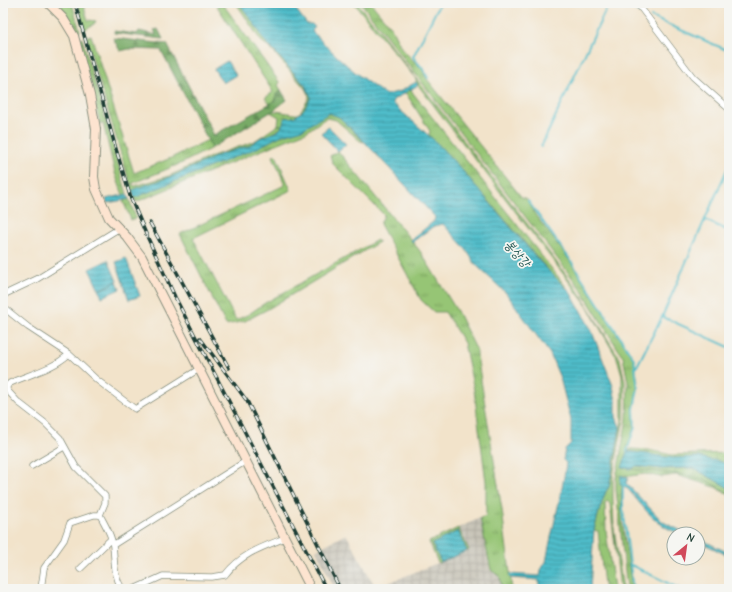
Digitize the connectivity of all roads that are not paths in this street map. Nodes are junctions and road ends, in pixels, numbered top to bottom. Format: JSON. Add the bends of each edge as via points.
{"nodes":[{"id":1,"x":48,"y":3,"type":"edge"},
{"id":2,"x":637,"y":3,"type":"edge"},
{"id":3,"x":729,"y":109,"type":"edge"},
{"id":4,"x":118,"y":229,"type":"junction"},
{"id":5,"x":3,"y":295,"type":"edge"},
{"id":6,"x":3,"y":307,"type":"edge"},
{"id":7,"x":70,"y":354,"type":"junction"},
{"id":8,"x":199,"y":369,"type":"junction"},
{"id":9,"x":64,"y":447,"type":"junction"},
{"id":10,"x":246,"y":461,"type":"junction"},
{"id":11,"x":32,"y":466,"type":"dead end"},
{"id":12,"x":100,"y":514,"type":"junction"},
{"id":13,"x":285,"y":538,"type":"junction"},
{"id":14,"x":112,"y":542,"type":"junction"},
{"id":15,"x":80,"y":569,"type":"dead end"},
{"id":16,"x":41,"y":589,"type":"edge"},
{"id":17,"x":122,"y":589,"type":"edge"},
{"id":18,"x":134,"y":589,"type":"edge"},
{"id":19,"x":311,"y":589,"type":"edge"}],
"edges":[{"from":1,"to":4,"type":"main road","via":[[63,18],[74,36],[96,129],[96,189],[109,218]]},
{"from":2,"to":3,"type":"street","via":[[693,77]]},
{"from":4,"to":5,"type":"street","via":[[43,275]]},
{"from":4,"to":8,"type":"main road","via":[[142,257]]},
{"from":6,"to":7,"type":"street","via":[[28,327]]},
{"from":7,"to":8,"type":"street","via":[[97,380],[135,409]]},
{"from":7,"to":9,"type":"street","via":[[61,362],[6,386],[18,402],[54,431]]},
{"from":8,"to":10,"type":"main road"},
{"from":9,"to":11,"type":"street"},
{"from":9,"to":12,"type":"street","via":[[76,467],[105,496]]},
{"from":10,"to":13,"type":"main road"},
{"from":10,"to":14,"type":"street"},
{"from":12,"to":14,"type":"street"},
{"from":12,"to":16,"type":"street","via":[[70,523],[64,540],[44,568]]},
{"from":13,"to":18,"type":"street","via":[[242,557],[225,574],[212,577],[163,576]]},
{"from":13,"to":19,"type":"main road"},
{"from":14,"to":15,"type":"street"},
{"from":14,"to":17,"type":"street","via":[[114,573]]}]}
